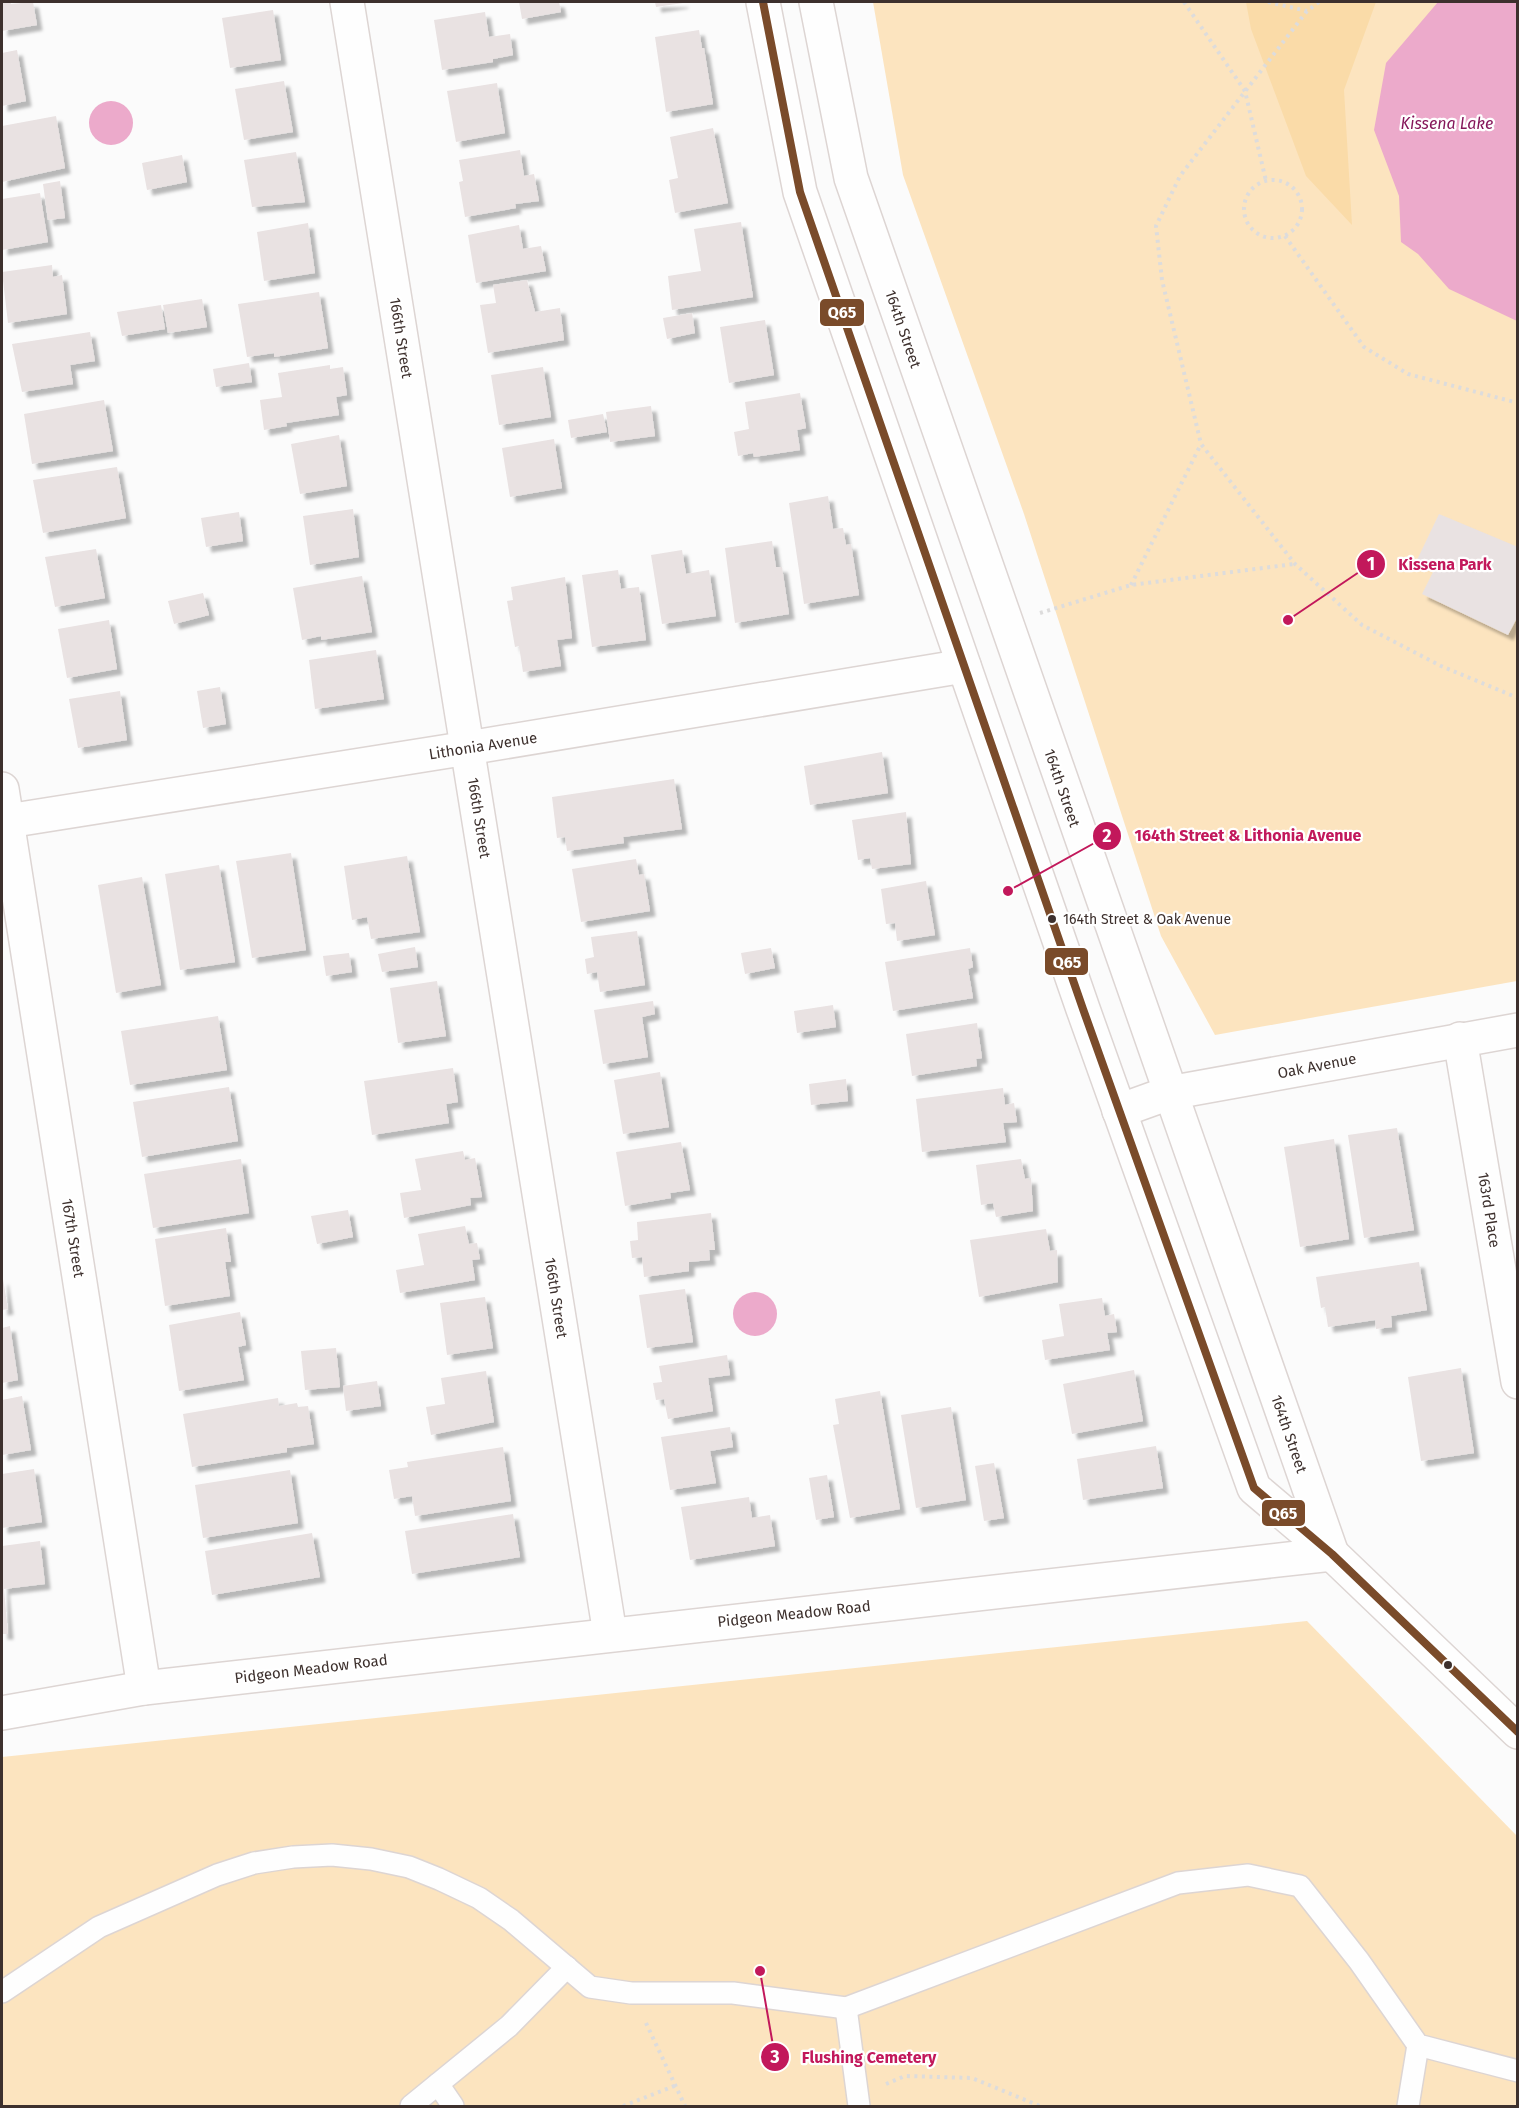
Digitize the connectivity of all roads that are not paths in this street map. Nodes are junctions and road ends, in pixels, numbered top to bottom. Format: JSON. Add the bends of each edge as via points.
{"nodes":[{"id":1,"x":347,"y":2,"type":"edge"},
{"id":2,"x":763,"y":2,"type":"edge"},
{"id":3,"x":816,"y":2,"type":"edge"},
{"id":4,"x":964,"y":666,"type":"junction"},
{"id":5,"x":468,"y":748,"type":"junction"},
{"id":6,"x":2,"y":789,"type":"edge"},
{"id":7,"x":4,"y":822,"type":"edge"},
{"id":8,"x":1518,"y":1030,"type":"edge"},
{"id":9,"x":1460,"y":1039,"type":"junction"},
{"id":10,"x":1169,"y":1093,"type":"junction"},
{"id":11,"x":1119,"y":1111,"type":"junction"},
{"id":12,"x":1518,"y":1382,"type":"edge"},
{"id":13,"x":1332,"y":1554,"type":"junction"},
{"id":14,"x":610,"y":1634,"type":"junction"},
{"id":15,"x":144,"y":1688,"type":"junction"},
{"id":16,"x":2,"y":1713,"type":"edge"},
{"id":17,"x":1518,"y":1732,"type":"edge"},
{"id":18,"x":567,"y":1967,"type":"junction"},
{"id":19,"x":2,"y":1992,"type":"edge"},
{"id":20,"x":846,"y":2008,"type":"junction"},
{"id":21,"x":1418,"y":2045,"type":"junction"},
{"id":22,"x":1518,"y":2071,"type":"edge"},
{"id":23,"x":438,"y":2084,"type":"junction"},
{"id":24,"x":859,"y":2102,"type":"edge"},
{"id":25,"x":411,"y":2106,"type":"edge"},
{"id":26,"x":453,"y":2106,"type":"edge"},
{"id":27,"x":1408,"y":2106,"type":"edge"}],
"edges":[{"from":1,"to":5,"type":"street","name":"166th Street"},
{"from":2,"to":4,"type":"street","via":[[800,192]]},
{"from":3,"to":10,"type":"street","name":"164th Street","via":[[851,178]]},
{"from":4,"to":5,"type":"street","name":"Lithonia Avenue"},
{"from":4,"to":11,"type":"street"},
{"from":5,"to":7,"type":"street","name":"Lithonia Avenue"},
{"from":5,"to":14,"type":"street","name":"166th Street"},
{"from":6,"to":7,"type":"street","name":"167th Street"},
{"from":7,"to":15,"type":"street","name":"167th Street"},
{"from":8,"to":9,"type":"street","name":"Oak Avenue"},
{"from":9,"to":10,"type":"street","name":"Oak Avenue"},
{"from":9,"to":12,"type":"street","name":"163rd Place"},
{"from":10,"to":11,"type":"street","name":"Oak Avenue"},
{"from":10,"to":13,"type":"street","name":"164th Street"},
{"from":11,"to":13,"type":"street","via":[[1254,1488]]},
{"from":13,"to":14,"type":"street","name":"Pidgeon Meadow Road"},
{"from":13,"to":17,"type":"street"},
{"from":14,"to":15,"type":"street","name":"Pidgeon Meadow Road"},
{"from":15,"to":16,"type":"street","name":"Pidgeon Meadow Road"},
{"from":18,"to":19,"type":"lane","via":[[479,1898],[409,1867],[332,1855],[264,1862],[217,1875],[99,1927]]},
{"from":18,"to":20,"type":"lane","via":[[590,1987],[631,1993],[733,1993]]},
{"from":18,"to":23,"type":"lane","via":[[509,2026]]},
{"from":20,"to":21,"type":"lane","via":[[1178,1883],[1248,1875],[1300,1886]]},
{"from":20,"to":24,"type":"lane"},
{"from":21,"to":22,"type":"lane"},
{"from":21,"to":27,"type":"lane"},
{"from":23,"to":25,"type":"lane"},
{"from":23,"to":26,"type":"lane"}]}
